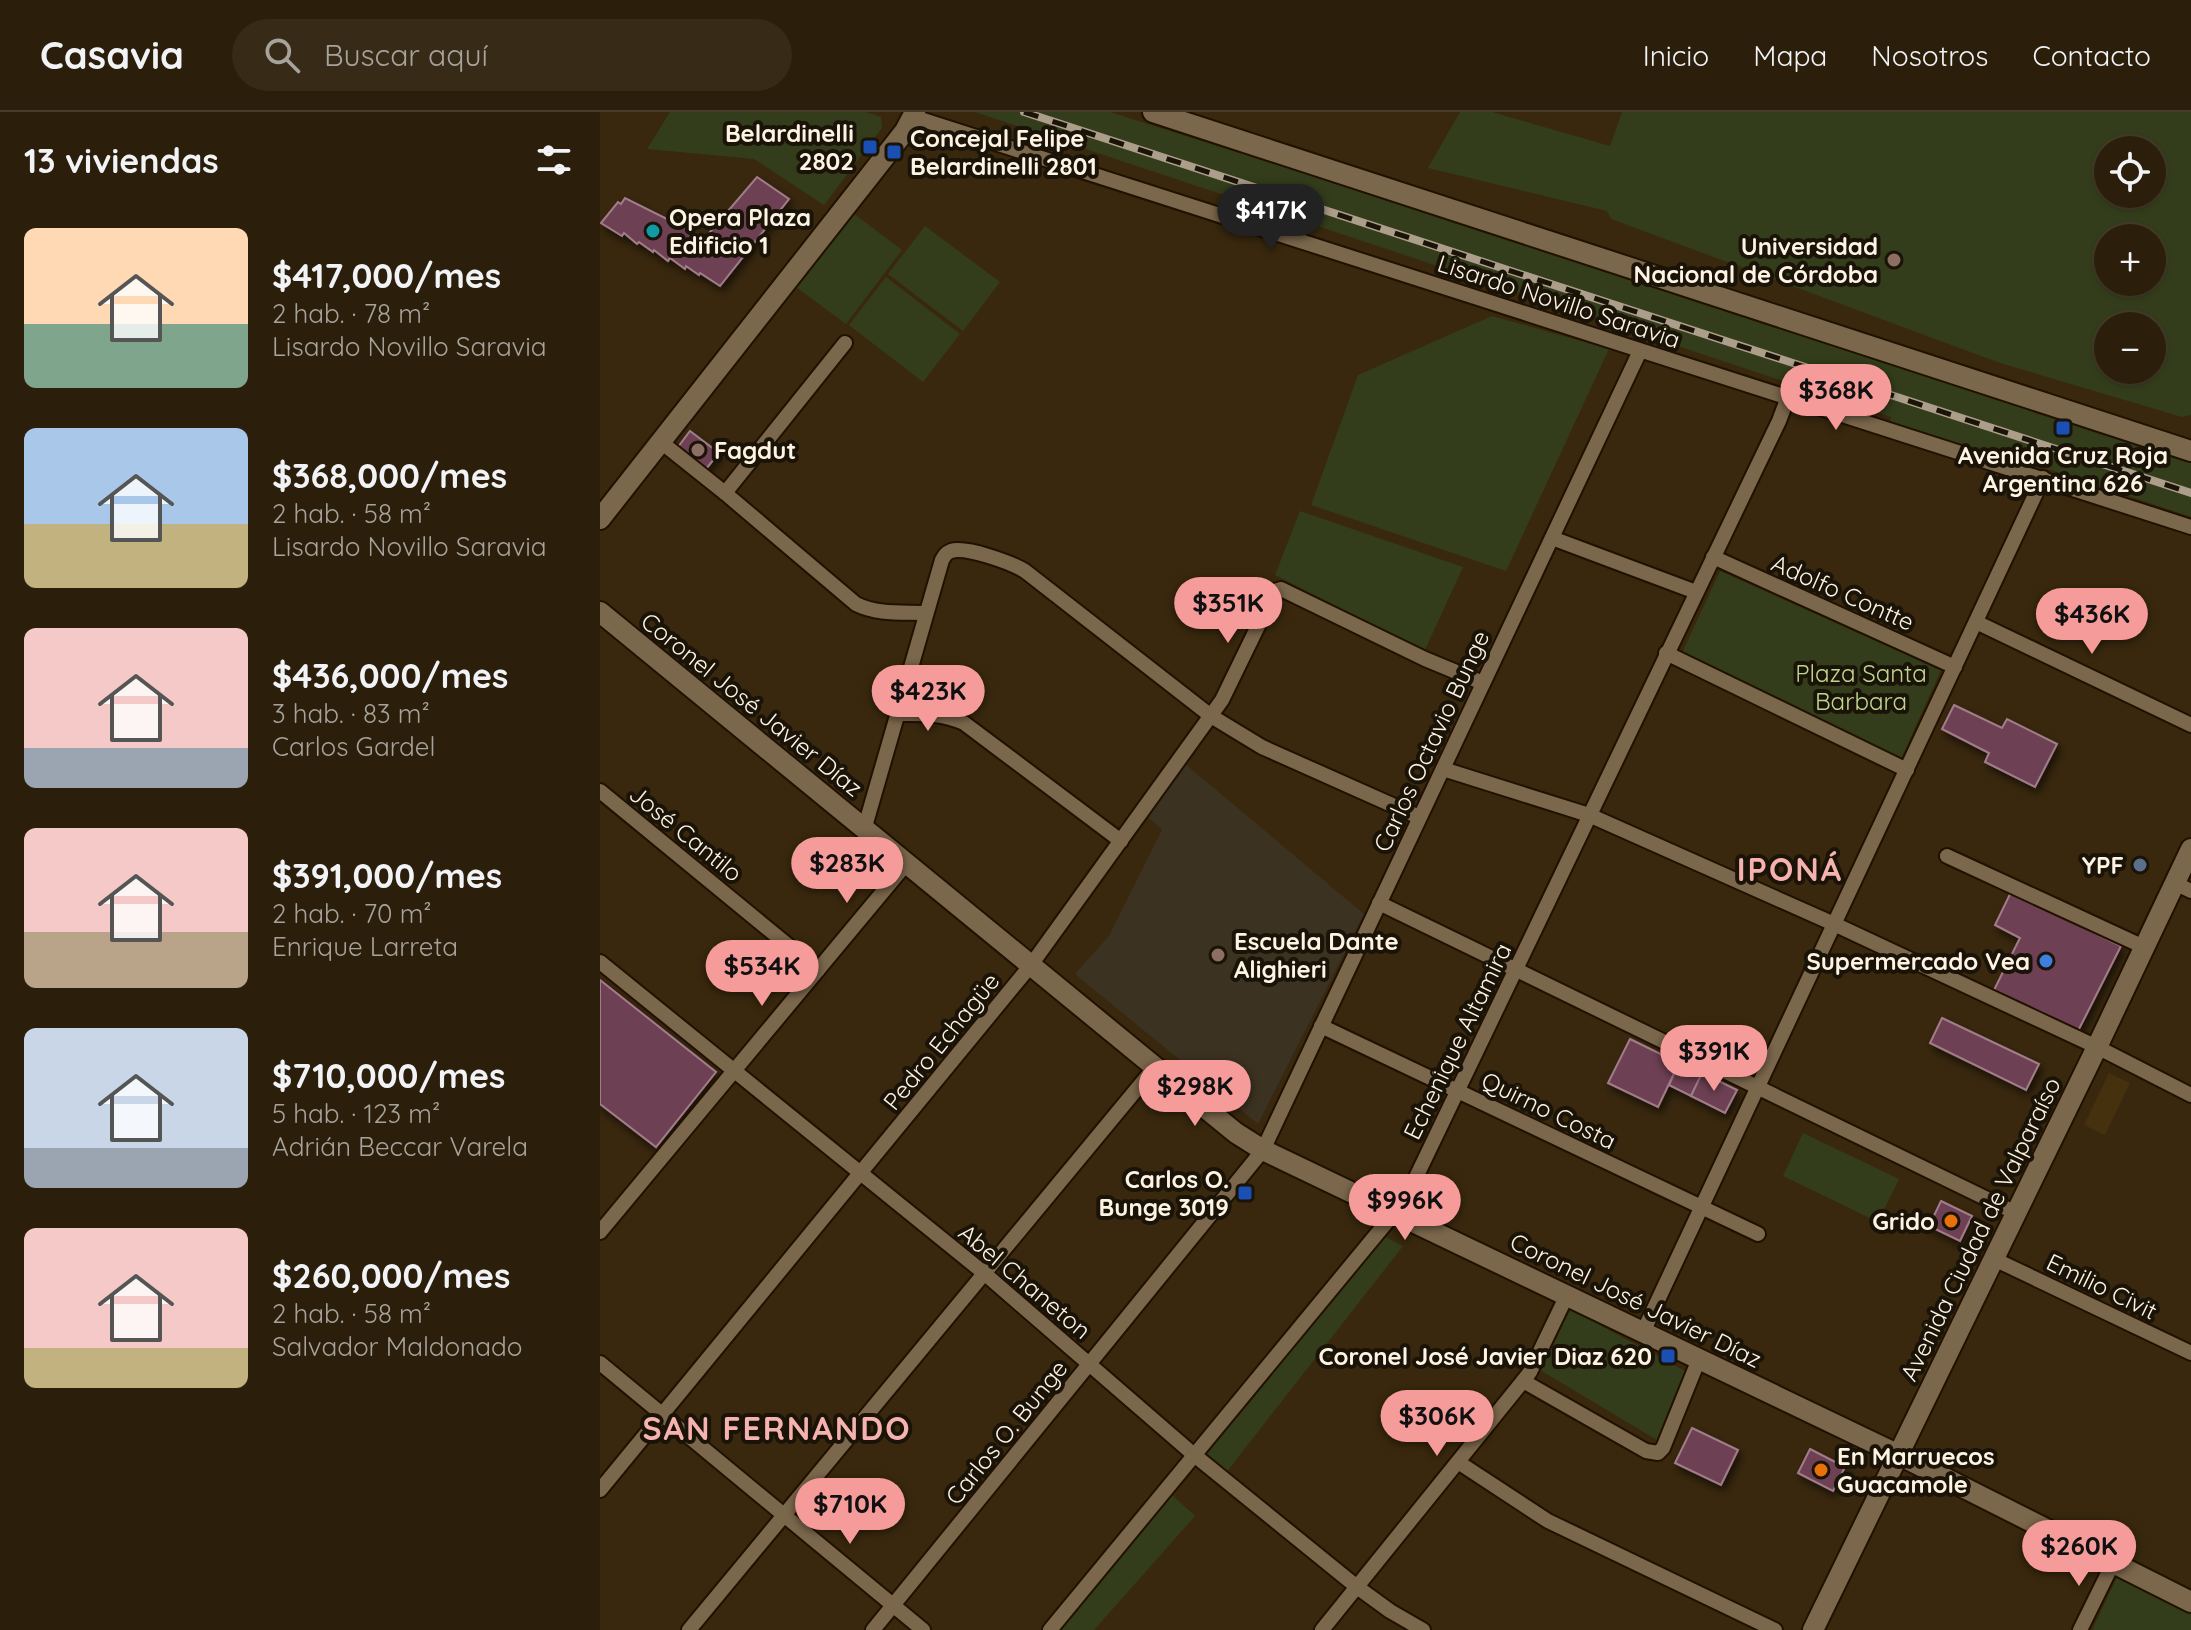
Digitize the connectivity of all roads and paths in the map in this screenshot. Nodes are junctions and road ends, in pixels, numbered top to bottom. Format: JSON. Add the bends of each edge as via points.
{"nodes":[{"id":1,"x":1153,"y":112,"type":"edge"},
{"id":2,"x":910,"y":114,"type":"edge"},
{"id":3,"x":845,"y":343,"type":"dead end"},
{"id":4,"x":1640,"y":351,"type":"junction"},
{"id":5,"x":1788,"y":397,"type":"junction"},
{"id":6,"x":2134,"y":433,"type":"junction"},
{"id":7,"x":2191,"y":441,"type":"edge"},
{"id":8,"x":661,"y":442,"type":"junction"},
{"id":9,"x":2191,"y":451,"type":"edge"},
{"id":10,"x":2043,"y":478,"type":"junction"},
{"id":11,"x":725,"y":493,"type":"junction"},
{"id":12,"x":600,"y":519,"type":"edge"},
{"id":13,"x":2191,"y":527,"type":"edge"},
{"id":14,"x":1552,"y":538,"type":"junction"},
{"id":15,"x":1713,"y":557,"type":"junction"},
{"id":16,"x":1696,"y":592,"type":"junction"},
{"id":17,"x":600,"y":612,"type":"edge"},
{"id":18,"x":926,"y":613,"type":"junction"},
{"id":19,"x":1976,"y":622,"type":"junction"},
{"id":20,"x":1666,"y":653,"type":"junction"},
{"id":21,"x":1955,"y":667,"type":"junction"},
{"id":22,"x":1483,"y":683,"type":"junction"},
{"id":23,"x":899,"y":714,"type":"junction"},
{"id":24,"x":1211,"y":716,"type":"junction"},
{"id":25,"x":2191,"y":725,"type":"edge"},
{"id":26,"x":1443,"y":769,"type":"junction"},
{"id":27,"x":1907,"y":770,"type":"junction"},
{"id":28,"x":600,"y":791,"type":"edge"},
{"id":29,"x":1589,"y":815,"type":"junction"},
{"id":30,"x":1419,"y":817,"type":"junction"},
{"id":31,"x":864,"y":830,"type":"junction"},
{"id":32,"x":1121,"y":841,"type":"junction"},
{"id":33,"x":2191,"y":849,"type":"edge"},
{"id":34,"x":1947,"y":856,"type":"dead end"},
{"id":35,"x":906,"y":864,"type":"junction"},
{"id":36,"x":2183,"y":887,"type":"edge"},
{"id":37,"x":1379,"y":903,"type":"junction"},
{"id":38,"x":1834,"y":924,"type":"junction"},
{"id":39,"x":2144,"y":947,"type":"junction"},
{"id":40,"x":600,"y":962,"type":"edge"},
{"id":41,"x":1031,"y":965,"type":"junction"},
{"id":42,"x":818,"y":970,"type":"junction"},
{"id":43,"x":1516,"y":970,"type":"junction"},
{"id":44,"x":1321,"y":1026,"type":"junction"},
{"id":45,"x":2097,"y":1047,"type":"junction"},
{"id":46,"x":1155,"y":1067,"type":"junction"},
{"id":47,"x":735,"y":1070,"type":"junction"},
{"id":48,"x":1758,"y":1087,"type":"junction"},
{"id":49,"x":1457,"y":1090,"type":"junction"},
{"id":50,"x":2191,"y":1095,"type":"edge"},
{"id":51,"x":1263,"y":1150,"type":"junction"},
{"id":52,"x":861,"y":1172,"type":"junction"},
{"id":53,"x":1702,"y":1207,"type":"junction"},
{"id":54,"x":1395,"y":1212,"type":"junction"},
{"id":55,"x":2016,"y":1213,"type":"junction"},
{"id":56,"x":600,"y":1232,"type":"edge"},
{"id":57,"x":1758,"y":1234,"type":"dead end"},
{"id":58,"x":1994,"y":1259,"type":"junction"},
{"id":59,"x":984,"y":1273,"type":"junction"},
{"id":60,"x":1567,"y":1295,"type":"junction"},
{"id":61,"x":1643,"y":1332,"type":"junction"},
{"id":62,"x":2191,"y":1353,"type":"edge"},
{"id":63,"x":1699,"y":1359,"type":"junction"},
{"id":64,"x":600,"y":1363,"type":"edge"},
{"id":65,"x":1089,"y":1364,"type":"junction"},
{"id":66,"x":1523,"y":1381,"type":"junction"},
{"id":67,"x":661,"y":1415,"type":"junction"},
{"id":68,"x":1193,"y":1454,"type":"junction"},
{"id":69,"x":1899,"y":1455,"type":"junction"},
{"id":70,"x":1458,"y":1462,"type":"junction"},
{"id":71,"x":600,"y":1490,"type":"edge"},
{"id":72,"x":784,"y":1516,"type":"junction"},
{"id":73,"x":2113,"y":1563,"type":"junction"},
{"id":74,"x":1357,"y":1587,"type":"junction"},
{"id":75,"x":2191,"y":1602,"type":"edge"},
{"id":76,"x":893,"y":1606,"type":"junction"},
{"id":77,"x":689,"y":1630,"type":"edge"},
{"id":78,"x":873,"y":1630,"type":"edge"},
{"id":79,"x":923,"y":1630,"type":"edge"},
{"id":80,"x":1050,"y":1630,"type":"edge"},
{"id":81,"x":1322,"y":1630,"type":"edge"},
{"id":82,"x":1423,"y":1630,"type":"edge"},
{"id":83,"x":1775,"y":1630,"type":"edge"},
{"id":84,"x":1813,"y":1630,"type":"edge"},
{"id":85,"x":2080,"y":1630,"type":"edge"}],
"edges":[{"from":1,"to":6,"type":"main road"},
{"from":2,"to":4,"type":"street","name":"Lisardo Novillo Saravia"},
{"from":2,"to":8,"type":"main road","via":[[905,131]]},
{"from":3,"to":11,"type":"street"},
{"from":4,"to":5,"type":"street","name":"Lisardo Novillo Saravia"},
{"from":4,"to":14,"type":"street","name":"Carlos Octavio Bunge"},
{"from":5,"to":10,"type":"street","name":"Lisardo Novillo Saravia"},
{"from":5,"to":15,"type":"street","name":"Echenique Altamira"},
{"from":6,"to":7,"type":"main road"},
{"from":6,"to":9,"type":"main road"},
{"from":8,"to":11,"type":"street"},
{"from":8,"to":12,"type":"main road"},
{"from":10,"to":13,"type":"street","name":"Lisardo Novillo Saravia"},
{"from":10,"to":19,"type":"street"},
{"from":11,"to":18,"type":"street","via":[[856,604],[882,612]]},
{"from":14,"to":16,"type":"street"},
{"from":14,"to":22,"type":"street","name":"Carlos Octavio Bunge"},
{"from":15,"to":16,"type":"street","name":"Echenique Altamira"},
{"from":15,"to":21,"type":"street","name":"Adolfo Contte"},
{"from":16,"to":20,"type":"street","name":"Echenique Altamira"},
{"from":17,"to":31,"type":"main road","name":"Coronel José Javier Díaz"},
{"from":18,"to":23,"type":"street"},
{"from":18,"to":24,"type":"street","via":[[946,554],[960,550],[1013,563]]},
{"from":19,"to":21,"type":"street"},
{"from":19,"to":25,"type":"street"},
{"from":20,"to":27,"type":"street"},
{"from":20,"to":29,"type":"street","name":"Echenique Altamira"},
{"from":21,"to":27,"type":"street"},
{"from":22,"to":24,"type":"street","name":"Pedro Echagüe","via":[[1281,589],[1275,591]]},
{"from":22,"to":26,"type":"street","name":"Carlos Octavio Bunge"},
{"from":23,"to":31,"type":"street"},
{"from":23,"to":32,"type":"street","via":[[936,714],[964,723]]},
{"from":24,"to":30,"type":"street","via":[[1262,747]]},
{"from":24,"to":32,"type":"street","name":"Pedro Echagüe"},
{"from":26,"to":29,"type":"street"},
{"from":26,"to":30,"type":"street","name":"Carlos Octavio Bunge"},
{"from":27,"to":38,"type":"street"},
{"from":28,"to":42,"type":"street","name":"José Cantilo"},
{"from":29,"to":38,"type":"street"},
{"from":29,"to":43,"type":"street","name":"Echenique Altamira"},
{"from":30,"to":37,"type":"street","name":"Carlos Octavio Bunge"},
{"from":31,"to":35,"type":"main road","name":"Coronel José Javier Díaz"},
{"from":32,"to":41,"type":"street","name":"Pedro Echagüe"},
{"from":33,"to":36,"type":"main road","name":"Avenida Ciudad de Valparaíso"},
{"from":34,"to":39,"type":"street"},
{"from":35,"to":41,"type":"main road","name":"Coronel José Javier Díaz"},
{"from":35,"to":42,"type":"street"},
{"from":36,"to":39,"type":"main road","name":"Avenida Ciudad de Valparaíso"},
{"from":37,"to":43,"type":"street"},
{"from":37,"to":44,"type":"street","name":"Carlos Octavio Bunge"},
{"from":38,"to":45,"type":"street"},
{"from":38,"to":48,"type":"street"},
{"from":39,"to":45,"type":"main road","name":"Avenida Ciudad de Valparaíso"},
{"from":40,"to":47,"type":"street","name":"Abel Chaneton"},
{"from":41,"to":46,"type":"main road","name":"Coronel José Javier Díaz"},
{"from":41,"to":52,"type":"street","name":"Pedro Echagüe"},
{"from":42,"to":47,"type":"street"},
{"from":43,"to":48,"type":"street"},
{"from":43,"to":49,"type":"street","name":"Echenique Altamira"},
{"from":44,"to":49,"type":"street","name":"Quirno Costa"},
{"from":44,"to":51,"type":"street","name":"Carlos Octavio Bunge"},
{"from":45,"to":50,"type":"street"},
{"from":45,"to":55,"type":"main road","name":"Avenida Ciudad de Valparaíso"},
{"from":46,"to":51,"type":"main road","name":"Coronel José Javier Díaz"},
{"from":46,"to":59,"type":"street"},
{"from":47,"to":52,"type":"street","name":"Abel Chaneton"},
{"from":47,"to":56,"type":"street"},
{"from":48,"to":53,"type":"street"},
{"from":48,"to":55,"type":"street"},
{"from":49,"to":53,"type":"street","name":"Quirno Costa"},
{"from":49,"to":54,"type":"street","name":"Echenique Altamira"},
{"from":51,"to":54,"type":"main road","name":"Coronel José Javier Díaz"},
{"from":51,"to":65,"type":"street","name":"Carlos O. Bunge"},
{"from":52,"to":59,"type":"street","name":"Abel Chaneton"},
{"from":52,"to":67,"type":"street","name":"Pedro Echagüe"},
{"from":53,"to":57,"type":"street","name":"Quirno Costa"},
{"from":53,"to":61,"type":"street"},
{"from":54,"to":60,"type":"main road","name":"Coronel José Javier Díaz"},
{"from":54,"to":68,"type":"street","name":"Echenique Altamira"},
{"from":55,"to":58,"type":"main road","name":"Avenida Ciudad de Valparaíso"},
{"from":58,"to":62,"type":"street","name":"Emilio Civit"},
{"from":58,"to":69,"type":"main road","name":"Avenida Ciudad de Valparaíso"},
{"from":59,"to":65,"type":"street","name":"Abel Chaneton"},
{"from":59,"to":72,"type":"street"},
{"from":60,"to":61,"type":"main road","name":"Coronel José Javier Díaz"},
{"from":60,"to":66,"type":"street"},
{"from":61,"to":63,"type":"main road","name":"Coronel José Javier Díaz"},
{"from":63,"to":66,"type":"street","via":[[1658,1453]]},
{"from":63,"to":69,"type":"main road","name":"Coronel José Javier Díaz"},
{"from":64,"to":67,"type":"street"},
{"from":65,"to":68,"type":"street","name":"Abel Chaneton"},
{"from":65,"to":76,"type":"street","name":"Carlos O. Bunge"},
{"from":66,"to":70,"type":"street"},
{"from":67,"to":71,"type":"street","name":"Pedro Echagüe"},
{"from":67,"to":72,"type":"street"},
{"from":68,"to":74,"type":"street","name":"Abel Chaneton"},
{"from":68,"to":80,"type":"street","name":"Echenique Altamira"},
{"from":69,"to":73,"type":"main road","name":"Coronel José Javier Díaz"},
{"from":69,"to":84,"type":"main road","name":"Avenida Ciudad de Valparaíso"},
{"from":70,"to":74,"type":"street"},
{"from":70,"to":83,"type":"street","via":[[1548,1521]]},
{"from":72,"to":76,"type":"street"},
{"from":72,"to":77,"type":"street"},
{"from":73,"to":75,"type":"main road","name":"Coronel José Javier Díaz"},
{"from":73,"to":85,"type":"street"},
{"from":74,"to":81,"type":"street"},
{"from":74,"to":82,"type":"street","name":"Abel Chaneton"},
{"from":76,"to":78,"type":"street","name":"Carlos O. Bunge"},
{"from":76,"to":79,"type":"street"}]}
